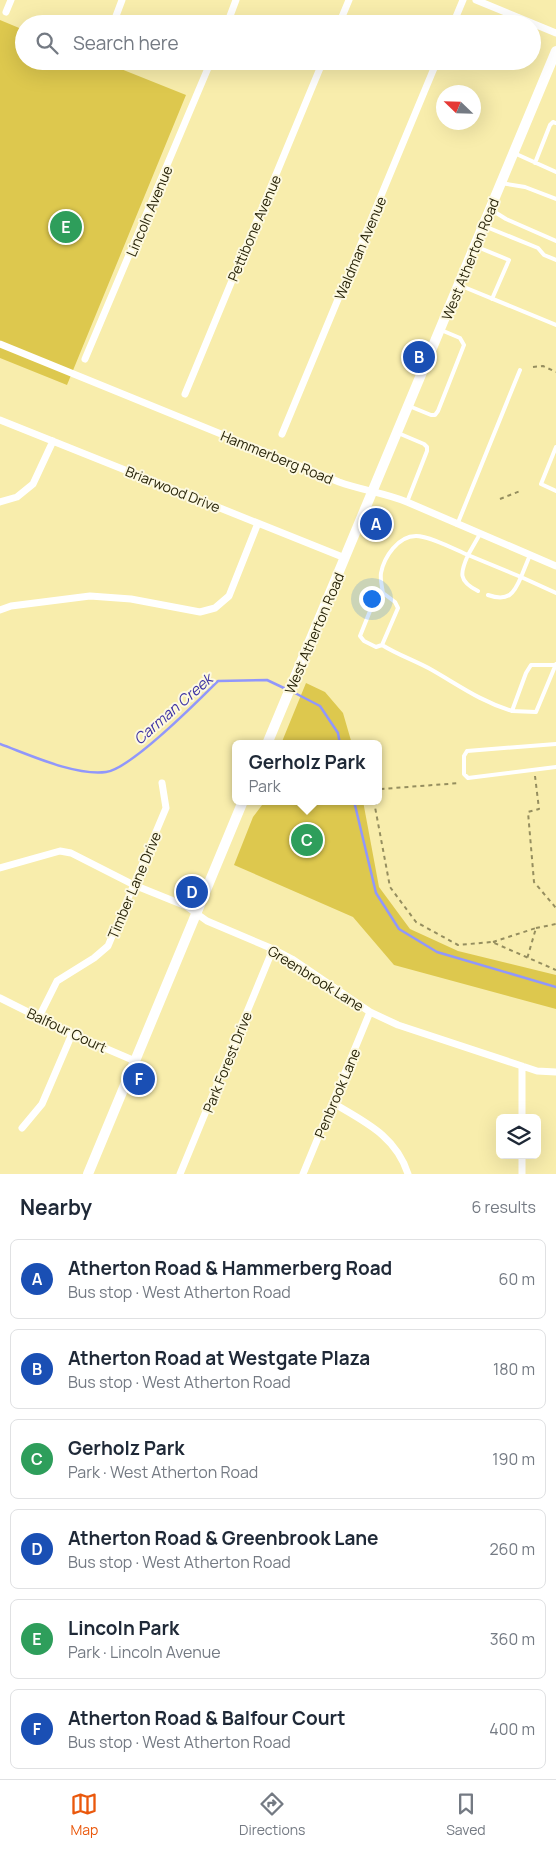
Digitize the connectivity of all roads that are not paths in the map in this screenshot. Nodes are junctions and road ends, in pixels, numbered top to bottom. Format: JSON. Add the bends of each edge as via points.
{"nodes":[{"id":1,"x":11,"y":0,"type":"edge"},
{"id":2,"x":122,"y":0,"type":"edge"},
{"id":3,"x":236,"y":0,"type":"edge"},
{"id":4,"x":349,"y":0,"type":"edge"},
{"id":5,"x":463,"y":0,"type":"edge"},
{"id":6,"x":476,"y":0,"type":"edge"},
{"id":7,"x":6,"y":12,"type":"dead end"},
{"id":8,"x":116,"y":15,"type":"edge"},
{"id":9,"x":230,"y":15,"type":"edge"},
{"id":10,"x":343,"y":15,"type":"edge"},
{"id":11,"x":457,"y":15,"type":"edge"},
{"id":12,"x":511,"y":15,"type":"edge"},
{"id":13,"x":541,"y":28,"type":"edge"},
{"id":14,"x":556,"y":34,"type":"edge"},
{"id":15,"x":556,"y":51,"type":"edge"},
{"id":16,"x":207,"y":70,"type":"edge"},
{"id":17,"x":319,"y":70,"type":"edge"},
{"id":18,"x":433,"y":70,"type":"edge"},
{"id":19,"x":556,"y":123,"type":"edge"},
{"id":20,"x":514,"y":153,"type":"junction"},
{"id":21,"x":535,"y":162,"type":"junction"},
{"id":22,"x":556,"y":172,"type":"edge"},
{"id":23,"x":501,"y":184,"type":"junction"},
{"id":24,"x":556,"y":199,"type":"edge"},
{"id":25,"x":490,"y":209,"type":"junction"},
{"id":26,"x":484,"y":226,"type":"junction"},
{"id":27,"x":556,"y":241,"type":"edge"},
{"id":28,"x":475,"y":246,"type":"junction"},
{"id":29,"x":556,"y":260,"type":"edge"},
{"id":30,"x":459,"y":285,"type":"junction"},
{"id":31,"x":492,"y":299,"type":"junction"},
{"id":32,"x":556,"y":325,"type":"edge"},
{"id":33,"x":440,"y":330,"type":"junction"},
{"id":34,"x":0,"y":344,"type":"edge"},
{"id":35,"x":85,"y":359,"type":"dead end"},
{"id":36,"x":520,"y":370,"type":"dead end"},
{"id":37,"x":185,"y":394,"type":"dead end"},
{"id":38,"x":409,"y":406,"type":"junction"},
{"id":39,"x":0,"y":420,"type":"edge"},
{"id":40,"x":398,"y":433,"type":"junction"},
{"id":41,"x":282,"y":434,"type":"dead end"},
{"id":42,"x":53,"y":442,"type":"junction"},
{"id":43,"x":556,"y":447,"type":"edge"},
{"id":44,"x":556,"y":491,"type":"edge"},
{"id":45,"x":374,"y":492,"type":"junction"},
{"id":46,"x":0,"y":502,"type":"edge"},
{"id":47,"x":407,"y":502,"type":"junction"},
{"id":48,"x":258,"y":523,"type":"junction"},
{"id":49,"x":457,"y":525,"type":"junction"},
{"id":50,"x":480,"y":534,"type":"junction"},
{"id":51,"x":530,"y":554,"type":"junction"},
{"id":52,"x":468,"y":555,"type":"junction"},
{"id":53,"x":345,"y":558,"type":"junction"},
{"id":54,"x":556,"y":566,"type":"edge"},
{"id":55,"x":521,"y":576,"type":"junction"},
{"id":56,"x":478,"y":590,"type":"dead end"},
{"id":57,"x":383,"y":593,"type":"junction"},
{"id":58,"x":556,"y":593,"type":"edge"},
{"id":59,"x":488,"y":595,"type":"dead end"},
{"id":60,"x":0,"y":610,"type":"edge"},
{"id":61,"x":382,"y":645,"type":"junction"},
{"id":62,"x":556,"y":664,"type":"edge"},
{"id":63,"x":512,"y":711,"type":"junction"},
{"id":64,"x":269,"y":740,"type":"edge"},
{"id":65,"x":556,"y":744,"type":"edge"},
{"id":66,"x":556,"y":766,"type":"edge"},
{"id":67,"x":162,"y":783,"type":"dead end"},
{"id":68,"x":241,"y":805,"type":"edge"},
{"id":69,"x":0,"y":868,"type":"edge"},
{"id":70,"x":134,"y":885,"type":"junction"},
{"id":71,"x":196,"y":914,"type":"junction"},
{"id":72,"x":273,"y":949,"type":"junction"},
{"id":73,"x":0,"y":998,"type":"edge"},
{"id":74,"x":370,"y":1012,"type":"junction"},
{"id":75,"x":39,"y":1016,"type":"junction"},
{"id":76,"x":72,"y":1034,"type":"junction"},
{"id":77,"x":135,"y":1060,"type":"junction"},
{"id":78,"x":522,"y":1066,"type":"junction"},
{"id":79,"x":556,"y":1072,"type":"edge"},
{"id":80,"x":332,"y":1103,"type":"junction"},
{"id":81,"x":522,"y":1114,"type":"edge"},
{"id":82,"x":22,"y":1128,"type":"dead end"},
{"id":83,"x":522,"y":1159,"type":"edge"},
{"id":84,"x":88,"y":1174,"type":"edge"},
{"id":85,"x":180,"y":1174,"type":"edge"},
{"id":86,"x":303,"y":1174,"type":"edge"},
{"id":87,"x":408,"y":1174,"type":"edge"},
{"id":88,"x":522,"y":1174,"type":"edge"}],
"edges":[{"from":1,"to":7,"type":"street"},
{"from":2,"to":8,"type":"street"},
{"from":3,"to":9,"type":"street"},
{"from":4,"to":10,"type":"street"},
{"from":5,"to":11,"type":"street"},
{"from":6,"to":12,"type":"street"},
{"from":13,"to":14,"type":"street"},
{"from":15,"to":20,"type":"street","name":"West Atherton Road"},
{"from":16,"to":35,"type":"street","name":"Lincoln Avenue"},
{"from":17,"to":37,"type":"street","name":"Pettibone Avenue"},
{"from":18,"to":41,"type":"street","name":"Waldman Avenue"},
{"from":19,"to":21,"type":"lane","via":[[550,124]]},
{"from":20,"to":21,"type":"lane"},
{"from":20,"to":23,"type":"street","name":"West Atherton Road"},
{"from":21,"to":22,"type":"lane"},
{"from":23,"to":24,"type":"lane","via":[[525,187]]},
{"from":23,"to":25,"type":"street","name":"West Atherton Road"},
{"from":25,"to":26,"type":"street","name":"West Atherton Road"},
{"from":25,"to":27,"type":"lane"},
{"from":26,"to":28,"type":"street","name":"West Atherton Road"},
{"from":26,"to":29,"type":"lane","via":[[538,248]]},
{"from":28,"to":30,"type":"street","name":"West Atherton Road"},
{"from":28,"to":31,"type":"lane","via":[[509,260]]},
{"from":30,"to":31,"type":"lane"},
{"from":30,"to":33,"type":"street","name":"West Atherton Road"},
{"from":31,"to":32,"type":"lane"},
{"from":33,"to":38,"type":"street","name":"West Atherton Road"},
{"from":33,"to":38,"type":"lane","via":[[460,338],[464,345],[438,411],[431,415]]},
{"from":34,"to":45,"type":"street","name":"Hammerberg Road","via":[[339,482]]},
{"from":36,"to":49,"type":"lane"},
{"from":38,"to":40,"type":"street","name":"West Atherton Road"},
{"from":39,"to":42,"type":"street","name":"Briarwood Drive"},
{"from":40,"to":45,"type":"street","name":"West Atherton Road"},
{"from":40,"to":47,"type":"lane","via":[[427,447]]},
{"from":42,"to":46,"type":"street","via":[[33,484],[18,497]]},
{"from":42,"to":48,"type":"street","name":"Briarwood Drive"},
{"from":43,"to":44,"type":"lane","via":[[541,484]]},
{"from":45,"to":47,"type":"street","name":"Hammerberg Road"},
{"from":45,"to":53,"type":"street","name":"West Atherton Road"},
{"from":47,"to":49,"type":"street","name":"Hammerberg Road"},
{"from":48,"to":53,"type":"street","name":"Briarwood Drive"},
{"from":48,"to":60,"type":"street","via":[[229,596],[215,608],[200,612],[131,598],[90,596]]},
{"from":49,"to":50,"type":"street","name":"Hammerberg Road"},
{"from":50,"to":51,"type":"street","name":"Hammerberg Road"},
{"from":50,"to":52,"type":"lane"},
{"from":51,"to":54,"type":"street","name":"Hammerberg Road"},
{"from":51,"to":55,"type":"lane"},
{"from":52,"to":55,"type":"lane"},
{"from":52,"to":56,"type":"lane","via":[[461,569],[463,579]]},
{"from":52,"to":57,"type":"lane","via":[[428,539],[408,538],[398,543],[384,561],[381,575]]},
{"from":53,"to":64,"type":"street","name":"West Atherton Road"},
{"from":55,"to":58,"type":"lane"},
{"from":55,"to":59,"type":"lane","via":[[516,590],[505,598]]},
{"from":57,"to":61,"type":"lane","via":[[398,608]]},
{"from":57,"to":61,"type":"lane","via":[[372,606],[360,636],[376,647]]},
{"from":61,"to":63,"type":"lane","via":[[431,669],[469,693]]},
{"from":62,"to":63,"type":"lane","via":[[530,665]]},
{"from":62,"to":63,"type":"lane","via":[[536,712]]},
{"from":65,"to":66,"type":"lane","via":[[467,751],[464,774],[468,778]]},
{"from":67,"to":70,"type":"street","name":"Timber Lane Drive","via":[[166,808]]},
{"from":68,"to":71,"type":"street"},
{"from":69,"to":70,"type":"street","name":"Greenbrook Lane","via":[[60,851],[71,852]]},
{"from":70,"to":71,"type":"street","name":"Greenbrook Lane","via":[[186,906]]},
{"from":70,"to":75,"type":"street","name":"Timber Lane Drive","via":[[108,946],[57,981]]},
{"from":71,"to":72,"type":"street","name":"Greenbrook Lane"},
{"from":71,"to":77,"type":"street"},
{"from":72,"to":74,"type":"street","name":"Greenbrook Lane"},
{"from":72,"to":85,"type":"street","name":"Park Forest Drive"},
{"from":73,"to":75,"type":"street","name":"Balfour Court"},
{"from":74,"to":78,"type":"street","name":"Greenbrook Lane","via":[[398,1025]]},
{"from":74,"to":80,"type":"street","name":"Penbrook Lane"},
{"from":75,"to":76,"type":"street","name":"Balfour Court"},
{"from":76,"to":77,"type":"street","name":"Balfour Court"},
{"from":76,"to":82,"type":"street","via":[[42,1104]]},
{"from":77,"to":84,"type":"street"},
{"from":78,"to":79,"type":"street","name":"Greenbrook Lane"},
{"from":78,"to":81,"type":"street"},
{"from":80,"to":86,"type":"street","name":"Penbrook Lane"},
{"from":80,"to":87,"type":"street","via":[[381,1132],[396,1148]]},
{"from":83,"to":88,"type":"street"}]}
